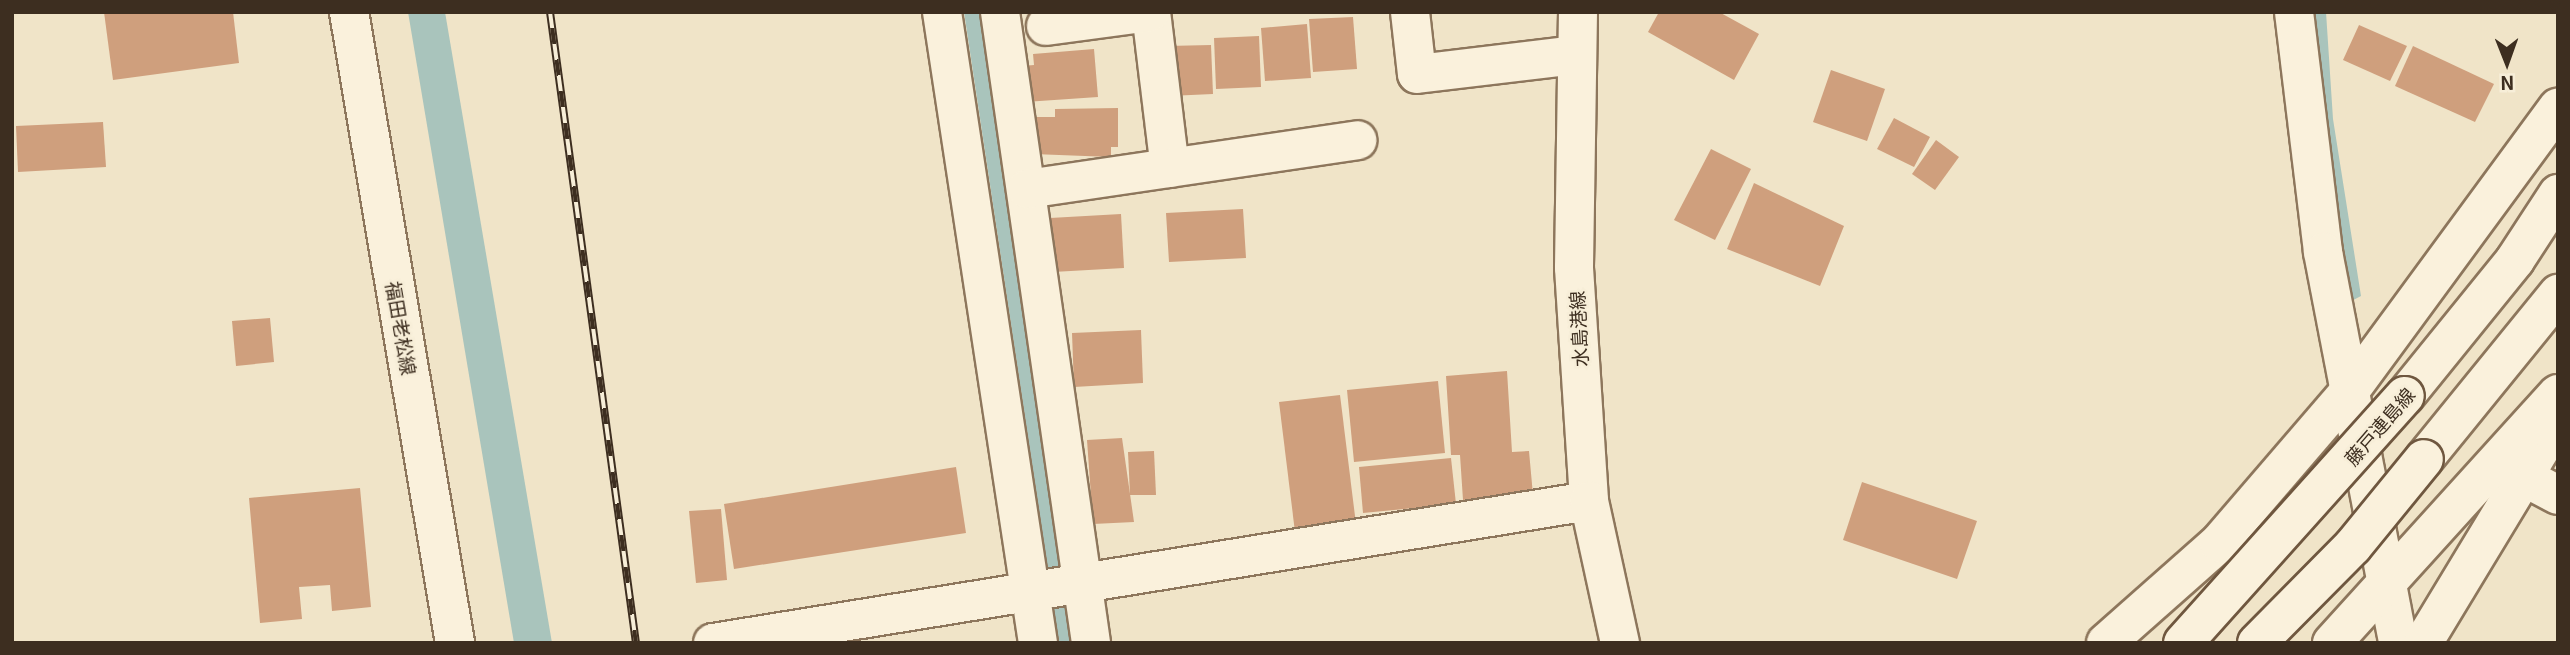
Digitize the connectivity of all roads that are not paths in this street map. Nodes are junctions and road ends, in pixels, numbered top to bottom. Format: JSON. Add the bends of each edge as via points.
{"nodes":[{"id":1,"x":349,"y":12,"type":"edge"},
{"id":2,"x":942,"y":12,"type":"edge"},
{"id":3,"x":1000,"y":12,"type":"edge"},
{"id":4,"x":1151,"y":12,"type":"edge"},
{"id":5,"x":1410,"y":12,"type":"edge"},
{"id":6,"x":1578,"y":12,"type":"edge"},
{"id":7,"x":2294,"y":12,"type":"edge"},
{"id":8,"x":1046,"y":26,"type":"dead end"},
{"id":9,"x":1577,"y":55,"type":"junction"},
{"id":10,"x":2558,"y":107,"type":"edge"},
{"id":11,"x":1357,"y":140,"type":"dead end"},
{"id":12,"x":1170,"y":168,"type":"junction"},
{"id":13,"x":1027,"y":189,"type":"junction"},
{"id":14,"x":2558,"y":194,"type":"edge"},
{"id":15,"x":2558,"y":293,"type":"edge"},
{"id":16,"x":2349,"y":392,"type":"junction"},
{"id":17,"x":2558,"y":394,"type":"edge"},
{"id":18,"x":2558,"y":420,"type":"edge"},
{"id":19,"x":2524,"y":477,"type":"junction"},
{"id":20,"x":2558,"y":495,"type":"edge"},
{"id":21,"x":1589,"y":501,"type":"junction"},
{"id":22,"x":2387,"y":587,"type":"junction"},
{"id":23,"x":1057,"y":589,"type":"junction"},
{"id":24,"x":456,"y":643,"type":"edge"},
{"id":25,"x":713,"y":643,"type":"edge"},
{"id":26,"x":1038,"y":643,"type":"edge"},
{"id":27,"x":1091,"y":643,"type":"edge"},
{"id":28,"x":1620,"y":643,"type":"edge"},
{"id":29,"x":2106,"y":643,"type":"edge"},
{"id":30,"x":2183,"y":643,"type":"edge"},
{"id":31,"x":2257,"y":643,"type":"edge"},
{"id":32,"x":2332,"y":643,"type":"edge"},
{"id":33,"x":2398,"y":643,"type":"edge"},
{"id":34,"x":2423,"y":643,"type":"edge"}],
"edges":[{"from":1,"to":24,"type":"street","name":"福田老松線"},
{"from":2,"to":23,"type":"street"},
{"from":3,"to":13,"type":"street"},
{"from":4,"to":8,"type":"street"},
{"from":4,"to":12,"type":"street"},
{"from":5,"to":9,"type":"street","via":[[1417,75]]},
{"from":6,"to":9,"type":"street","name":"水島港線"},
{"from":7,"to":16,"type":"street","via":[[2304,134]]},
{"from":9,"to":21,"type":"street","name":"水島港線","via":[[1574,268]]},
{"from":10,"to":16,"type":"street"},
{"from":11,"to":12,"type":"street"},
{"from":12,"to":13,"type":"street"},
{"from":13,"to":23,"type":"street"},
{"from":14,"to":30,"type":"street","name":"藤戸連島線","bridge":true,"via":[[2515,260],[2406,396]]},
{"from":15,"to":31,"type":"street","bridge":true,"via":[[2353,546]]},
{"from":16,"to":22,"type":"street"},
{"from":16,"to":29,"type":"street","via":[[2219,543]]},
{"from":17,"to":22,"type":"street"},
{"from":18,"to":19,"type":"street"},
{"from":19,"to":20,"type":"street"},
{"from":19,"to":34,"type":"street"},
{"from":21,"to":23,"type":"street"},
{"from":21,"to":28,"type":"street","name":"水島港線"},
{"from":22,"to":32,"type":"street"},
{"from":22,"to":33,"type":"street"},
{"from":23,"to":25,"type":"street","via":[[1008,591]]},
{"from":23,"to":26,"type":"street"},
{"from":23,"to":27,"type":"street"}]}
